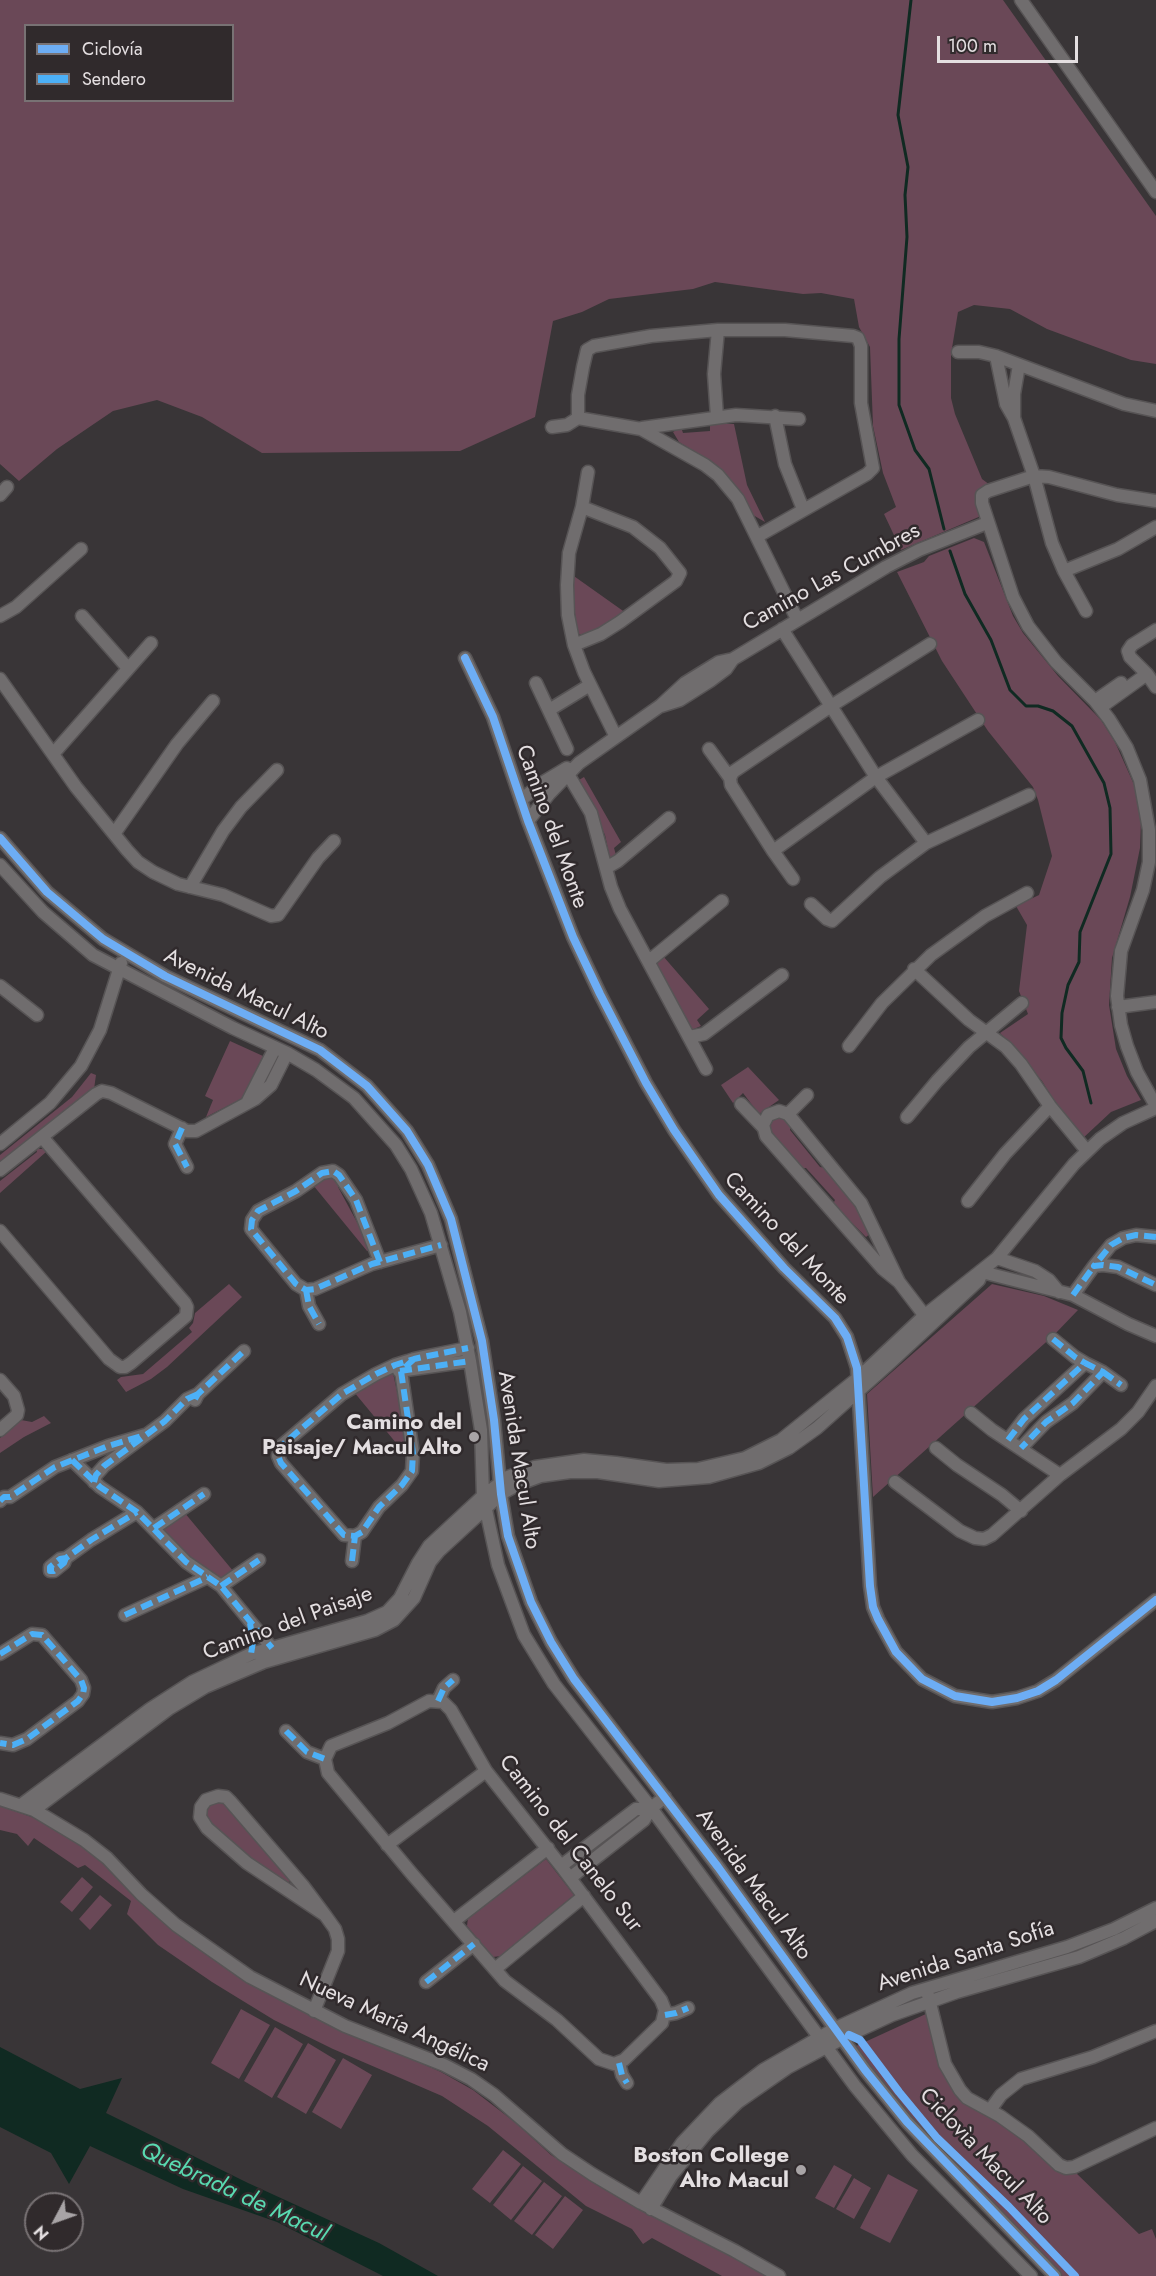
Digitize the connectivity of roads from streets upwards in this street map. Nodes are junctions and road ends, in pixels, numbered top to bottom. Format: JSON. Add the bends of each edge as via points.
{"nodes":[{"id":1,"x":1021,"y":0,"type":"edge"},
{"id":2,"x":1156,"y":192,"type":"edge"},
{"id":3,"x":718,"y":330,"type":"junction"},
{"id":4,"x":958,"y":352,"type":"dead end"},
{"id":5,"x":996,"y":356,"type":"junction"},
{"id":6,"x":1019,"y":365,"type":"junction"},
{"id":7,"x":1156,"y":411,"type":"edge"},
{"id":8,"x":775,"y":416,"type":"junction"},
{"id":9,"x":717,"y":417,"type":"junction"},
{"id":10,"x":578,"y":418,"type":"junction"},
{"id":11,"x":799,"y":418,"type":"dead end"},
{"id":12,"x":1014,"y":418,"type":"junction"},
{"id":13,"x":677,"y":423,"type":"junction"},
{"id":14,"x":552,"y":427,"type":"dead end"},
{"id":15,"x":641,"y":429,"type":"junction"},
{"id":16,"x":673,"y":445,"type":"junction"},
{"id":17,"x":588,"y":472,"type":"dead end"},
{"id":18,"x":1034,"y":476,"type":"junction"},
{"id":19,"x":1156,"y":501,"type":"edge"},
{"id":20,"x":582,"y":507,"type":"junction"},
{"id":21,"x":804,"y":509,"type":"junction"},
{"id":22,"x":987,"y":523,"type":"junction"},
{"id":23,"x":1156,"y":527,"type":"edge"},
{"id":24,"x":758,"y":536,"type":"junction"},
{"id":25,"x":81,"y":549,"type":"dead end"},
{"id":26,"x":1064,"y":571,"type":"junction"},
{"id":27,"x":1086,"y":611,"type":"dead end"},
{"id":28,"x":0,"y":616,"type":"edge"},
{"id":29,"x":82,"y":616,"type":"dead end"},
{"id":30,"x":797,"y":619,"type":"junction"},
{"id":31,"x":782,"y":629,"type":"junction"},
{"id":32,"x":1156,"y":630,"type":"edge"},
{"id":33,"x":151,"y":643,"type":"dead end"},
{"id":34,"x":930,"y":644,"type":"dead end"},
{"id":35,"x":574,"y":645,"type":"junction"},
{"id":36,"x":465,"y":658,"type":"dead end"},
{"id":37,"x":127,"y":667,"type":"junction"},
{"id":38,"x":1145,"y":671,"type":"junction"},
{"id":39,"x":0,"y":680,"type":"edge"},
{"id":40,"x":536,"y":683,"type":"dead end"},
{"id":41,"x":590,"y":685,"type":"junction"},
{"id":42,"x":1156,"y":687,"type":"edge"},
{"id":43,"x":213,"y":701,"type":"dead end"},
{"id":44,"x":1098,"y":704,"type":"junction"},
{"id":45,"x":831,"y":706,"type":"junction"},
{"id":46,"x":549,"y":710,"type":"junction"},
{"id":47,"x":978,"y":720,"type":"dead end"},
{"id":48,"x":616,"y":737,"type":"junction"},
{"id":49,"x":567,"y":748,"type":"dead end"},
{"id":50,"x":709,"y":749,"type":"dead end"},
{"id":51,"x":53,"y":754,"type":"junction"},
{"id":52,"x":277,"y":770,"type":"dead end"},
{"id":53,"x":566,"y":771,"type":"junction"},
{"id":54,"x":876,"y":777,"type":"junction"},
{"id":55,"x":730,"y":778,"type":"junction"},
{"id":56,"x":1029,"y":795,"type":"dead end"},
{"id":57,"x":521,"y":801,"type":"junction"},
{"id":58,"x":669,"y":818,"type":"dead end"},
{"id":59,"x":528,"y":821,"type":"junction"},
{"id":60,"x":114,"y":834,"type":"junction"},
{"id":61,"x":0,"y":838,"type":"edge"},
{"id":62,"x":334,"y":841,"type":"dead end"},
{"id":63,"x":926,"y":843,"type":"junction"},
{"id":64,"x":772,"y":851,"type":"junction"},
{"id":65,"x":14,"y":856,"type":"junction"},
{"id":66,"x":0,"y":864,"type":"edge"},
{"id":67,"x":606,"y":868,"type":"junction"},
{"id":68,"x":793,"y":879,"type":"dead end"},
{"id":69,"x":190,"y":887,"type":"junction"},
{"id":70,"x":1027,"y":893,"type":"dead end"},
{"id":71,"x":722,"y":901,"type":"dead end"},
{"id":72,"x":811,"y":903,"type":"dead end"},
{"id":73,"x":124,"y":953,"type":"junction"},
{"id":74,"x":649,"y":961,"type":"junction"},
{"id":75,"x":914,"y":969,"type":"junction"},
{"id":76,"x":119,"y":970,"type":"junction"},
{"id":77,"x":782,"y":975,"type":"dead end"},
{"id":78,"x":0,"y":986,"type":"edge"},
{"id":79,"x":1156,"y":1002,"type":"edge"},
{"id":80,"x":1022,"y":1003,"type":"dead end"},
{"id":81,"x":1118,"y":1007,"type":"junction"},
{"id":82,"x":37,"y":1015,"type":"dead end"},
{"id":83,"x":986,"y":1032,"type":"junction"},
{"id":84,"x":688,"y":1037,"type":"junction"},
{"id":85,"x":849,"y":1046,"type":"dead end"},
{"id":86,"x":275,"y":1048,"type":"junction"},
{"id":87,"x":287,"y":1053,"type":"junction"},
{"id":88,"x":706,"y":1070,"type":"dead end"},
{"id":89,"x":261,"y":1074,"type":"junction"},
{"id":90,"x":273,"y":1081,"type":"junction"},
{"id":91,"x":807,"y":1095,"type":"dead end"},
{"id":92,"x":741,"y":1104,"type":"dead end"},
{"id":93,"x":246,"y":1105,"type":"junction"},
{"id":94,"x":1050,"y":1106,"type":"junction"},
{"id":95,"x":1156,"y":1107,"type":"edge"},
{"id":96,"x":788,"y":1114,"type":"junction"},
{"id":97,"x":907,"y":1117,"type":"dead end"},
{"id":98,"x":763,"y":1127,"type":"junction"},
{"id":99,"x":182,"y":1128,"type":"junction"},
{"id":100,"x":42,"y":1137,"type":"junction"},
{"id":101,"x":0,"y":1144,"type":"edge"},
{"id":102,"x":1087,"y":1151,"type":"junction"},
{"id":103,"x":187,"y":1167,"type":"dead end"},
{"id":104,"x":0,"y":1170,"type":"edge"},
{"id":105,"x":968,"y":1201,"type":"dead end"},
{"id":106,"x":0,"y":1231,"type":"edge"},
{"id":107,"x":1156,"y":1237,"type":"edge"},
{"id":108,"x":441,"y":1245,"type":"junction"},
{"id":109,"x":997,"y":1258,"type":"junction"},
{"id":110,"x":380,"y":1262,"type":"junction"},
{"id":111,"x":1094,"y":1266,"type":"junction"},
{"id":112,"x":982,"y":1272,"type":"junction"},
{"id":113,"x":899,"y":1282,"type":"junction"},
{"id":114,"x":1156,"y":1285,"type":"edge"},
{"id":115,"x":306,"y":1290,"type":"junction"},
{"id":116,"x":1059,"y":1292,"type":"junction"},
{"id":117,"x":1073,"y":1295,"type":"junction"},
{"id":118,"x":928,"y":1320,"type":"junction"},
{"id":119,"x":319,"y":1324,"type":"dead end"},
{"id":120,"x":1156,"y":1336,"type":"edge"},
{"id":121,"x":1053,"y":1339,"type":"dead end"},
{"id":122,"x":244,"y":1351,"type":"dead end"},
{"id":123,"x":469,"y":1354,"type":"junction"},
{"id":124,"x":414,"y":1359,"type":"junction"},
{"id":125,"x":1085,"y":1363,"type":"junction"},
{"id":126,"x":382,"y":1371,"type":"junction"},
{"id":127,"x":402,"y":1371,"type":"junction"},
{"id":128,"x":1103,"y":1372,"type":"junction"},
{"id":129,"x":858,"y":1377,"type":"junction"},
{"id":130,"x":0,"y":1380,"type":"edge"},
{"id":131,"x":1121,"y":1385,"type":"dead end"},
{"id":132,"x":1156,"y":1386,"type":"edge"},
{"id":133,"x":858,"y":1392,"type":"junction"},
{"id":134,"x":971,"y":1413,"type":"dead end"},
{"id":135,"x":0,"y":1430,"type":"edge"},
{"id":136,"x":144,"y":1435,"type":"junction"},
{"id":137,"x":1008,"y":1440,"type":"junction"},
{"id":138,"x":936,"y":1448,"type":"dead end"},
{"id":139,"x":1021,"y":1448,"type":"junction"},
{"id":140,"x":72,"y":1460,"type":"junction"},
{"id":141,"x":1060,"y":1475,"type":"junction"},
{"id":142,"x":94,"y":1482,"type":"junction"},
{"id":143,"x":895,"y":1482,"type":"dead end"},
{"id":144,"x":500,"y":1488,"type":"junction"},
{"id":145,"x":204,"y":1494,"type":"dead end"},
{"id":146,"x":5,"y":1499,"type":"edge"},
{"id":147,"x":484,"y":1502,"type":"junction"},
{"id":148,"x":0,"y":1509,"type":"edge"},
{"id":149,"x":1021,"y":1511,"type":"junction"},
{"id":150,"x":137,"y":1512,"type":"junction"},
{"id":151,"x":154,"y":1528,"type":"junction"},
{"id":152,"x":355,"y":1536,"type":"junction"},
{"id":153,"x":66,"y":1558,"type":"dead end"},
{"id":154,"x":259,"y":1560,"type":"dead end"},
{"id":155,"x":352,"y":1561,"type":"dead end"},
{"id":156,"x":208,"y":1577,"type":"junction"},
{"id":157,"x":221,"y":1586,"type":"junction"},
{"id":158,"x":1156,"y":1600,"type":"edge"},
{"id":159,"x":125,"y":1615,"type":"dead end"},
{"id":160,"x":250,"y":1623,"type":"junction"},
{"id":161,"x":272,"y":1648,"type":"junction"},
{"id":162,"x":0,"y":1654,"type":"edge"},
{"id":163,"x":251,"y":1654,"type":"junction"},
{"id":164,"x":453,"y":1680,"type":"dead end"},
{"id":165,"x":438,"y":1701,"type":"junction"},
{"id":166,"x":286,"y":1731,"type":"dead end"},
{"id":167,"x":0,"y":1743,"type":"edge"},
{"id":168,"x":325,"y":1759,"type":"junction"},
{"id":169,"x":486,"y":1771,"type":"junction"},
{"id":170,"x":665,"y":1797,"type":"junction"},
{"id":171,"x":0,"y":1799,"type":"edge"},
{"id":172,"x":21,"y":1805,"type":"junction"},
{"id":173,"x":651,"y":1808,"type":"junction"},
{"id":174,"x":34,"y":1810,"type":"junction"},
{"id":175,"x":387,"y":1845,"type":"junction"},
{"id":176,"x":548,"y":1848,"type":"junction"},
{"id":177,"x":561,"y":1866,"type":"junction"},
{"id":178,"x":570,"y":1878,"type":"junction"},
{"id":179,"x":584,"y":1896,"type":"junction"},
{"id":180,"x":1156,"y":1908,"type":"edge"},
{"id":181,"x":325,"y":1915,"type":"junction"},
{"id":182,"x":454,"y":1921,"type":"junction"},
{"id":183,"x":1156,"y":1921,"type":"edge"},
{"id":184,"x":474,"y":1944,"type":"junction"},
{"id":185,"x":495,"y":1969,"type":"junction"},
{"id":186,"x":426,"y":1982,"type":"dead end"},
{"id":187,"x":926,"y":1988,"type":"junction"},
{"id":188,"x":930,"y":2001,"type":"junction"},
{"id":189,"x":688,"y":2008,"type":"dead end"},
{"id":190,"x":314,"y":2011,"type":"junction"},
{"id":191,"x":665,"y":2015,"type":"junction"},
{"id":192,"x":1156,"y":2031,"type":"edge"},
{"id":193,"x":839,"y":2033,"type":"junction"},
{"id":194,"x":823,"y":2042,"type":"junction"},
{"id":195,"x":619,"y":2063,"type":"junction"},
{"id":196,"x":627,"y":2084,"type":"dead end"},
{"id":197,"x":990,"y":2110,"type":"junction"},
{"id":198,"x":1156,"y":2128,"type":"edge"},
{"id":199,"x":646,"y":2206,"type":"junction"},
{"id":200,"x":779,"y":2276,"type":"edge"},
{"id":201,"x":1031,"y":2276,"type":"edge"},
{"id":202,"x":1055,"y":2276,"type":"edge"}],
"edges":[{"from":1,"to":2,"type":"street"},
{"from":3,"to":9,"type":"street","via":[[714,374]]},
{"from":3,"to":10,"type":"street","via":[[594,345],[587,350],[583,367]]},
{"from":3,"to":21,"type":"street","via":[[819,333],[853,336],[860,342],[861,403],[873,468]]},
{"from":4,"to":5,"type":"street"},
{"from":5,"to":6,"type":"street"},
{"from":5,"to":12,"type":"street","via":[[1006,404]]},
{"from":6,"to":7,"type":"street","via":[[1124,404]]},
{"from":6,"to":12,"type":"street"},
{"from":8,"to":9,"type":"street"},
{"from":8,"to":11,"type":"street"},
{"from":8,"to":21,"type":"street","via":[[785,464]]},
{"from":9,"to":13,"type":"street"},
{"from":10,"to":14,"type":"street","via":[[567,425]]},
{"from":10,"to":15,"type":"street"},
{"from":12,"to":18,"type":"street"},
{"from":13,"to":15,"type":"street"},
{"from":13,"to":16,"type":"street","via":[[668,434]]},
{"from":15,"to":16,"type":"street"},
{"from":16,"to":24,"type":"street","via":[[718,475],[738,499]]},
{"from":17,"to":20,"type":"street"},
{"from":18,"to":19,"type":"street"},
{"from":18,"to":22,"type":"street","via":[[982,495]]},
{"from":18,"to":26,"type":"street","via":[[1052,543]]},
{"from":20,"to":35,"type":"street","via":[[567,569]]},
{"from":20,"to":35,"type":"street","via":[[633,527],[660,548],[680,573],[676,581],[627,617]]},
{"from":21,"to":24,"type":"street"},
{"from":22,"to":30,"type":"street","name":"Camino Las Cumbres","via":[[919,550]]},
{"from":22,"to":44,"type":"street","via":[[1013,597],[1028,626],[1056,662]]},
{"from":23,"to":26,"type":"street","via":[[1118,549]]},
{"from":24,"to":30,"type":"street"},
{"from":25,"to":28,"type":"street","via":[[16,607]]},
{"from":26,"to":27,"type":"street"},
{"from":29,"to":37,"type":"street"},
{"from":30,"to":31,"type":"street","name":"Camino Las Cumbres"},
{"from":31,"to":45,"type":"street"},
{"from":31,"to":48,"type":"street","name":"Camino Las Cumbres","via":[[733,658],[710,681],[680,700],[660,706]]},
{"from":32,"to":38,"type":"street","via":[[1128,651]]},
{"from":33,"to":37,"type":"street"},
{"from":34,"to":45,"type":"street"},
{"from":35,"to":41,"type":"street"},
{"from":36,"to":57,"type":"street","name":"Camino del Monte","via":[[493,717]]},
{"from":37,"to":51,"type":"street"},
{"from":38,"to":42,"type":"street"},
{"from":38,"to":44,"type":"street"},
{"from":39,"to":51,"type":"street"},
{"from":40,"to":46,"type":"street"},
{"from":41,"to":46,"type":"street"},
{"from":41,"to":48,"type":"street"},
{"from":43,"to":60,"type":"street","via":[[177,744]]},
{"from":44,"to":81,"type":"street","via":[[1119,733],[1134,764],[1149,830],[1146,876],[1119,962]]},
{"from":45,"to":54,"type":"street"},
{"from":45,"to":55,"type":"street","via":[[733,772]]},
{"from":46,"to":49,"type":"street"},
{"from":47,"to":54,"type":"street"},
{"from":48,"to":53,"type":"street","name":"Camino Las Cumbres"},
{"from":50,"to":55,"type":"street"},
{"from":51,"to":60,"type":"street"},
{"from":52,"to":69,"type":"street","via":[[229,823]]},
{"from":53,"to":57,"type":"street","name":"Camino Las Cumbres","via":[[542,783]]},
{"from":53,"to":59,"type":"street","name":"Camino Las Cumbres"},
{"from":53,"to":67,"type":"street","via":[[591,813]]},
{"from":54,"to":63,"type":"street"},
{"from":54,"to":64,"type":"street"},
{"from":55,"to":64,"type":"street"},
{"from":56,"to":63,"type":"street"},
{"from":57,"to":59,"type":"street","name":"Camino del Monte"},
{"from":58,"to":67,"type":"street"},
{"from":59,"to":129,"type":"street","name":"Camino del Monte","via":[[581,955],[658,1105],[719,1195],[841,1326]]},
{"from":60,"to":69,"type":"street","via":[[138,862]]},
{"from":61,"to":65,"type":"street","name":"Avenida Macul Alto"},
{"from":62,"to":69,"type":"street","via":[[278,915],[271,916]]},
{"from":63,"to":72,"type":"street","via":[[880,877],[832,921]]},
{"from":64,"to":68,"type":"street"},
{"from":65,"to":66,"type":"street","via":[[9,864]]},
{"from":65,"to":73,"type":"street","name":"Avenida Macul Alto","via":[[64,908]]},
{"from":66,"to":76,"type":"street","name":"Avenida Macul Alto","via":[[59,927]]},
{"from":67,"to":74,"type":"street","via":[[620,909]]},
{"from":70,"to":75,"type":"street","via":[[966,928]]},
{"from":71,"to":74,"type":"street"},
{"from":73,"to":76,"type":"street"},
{"from":73,"to":144,"type":"street","name":"Avenida Macul Alto","via":[[320,1050],[368,1086],[407,1131],[444,1200],[468,1282],[487,1369]]},
{"from":74,"to":84,"type":"street"},
{"from":75,"to":83,"type":"street"},
{"from":75,"to":85,"type":"street"},
{"from":76,"to":86,"type":"street","name":"Avenida Macul Alto"},
{"from":76,"to":101,"type":"street","via":[[100,1030],[81,1066],[50,1103]]},
{"from":77,"to":84,"type":"street","via":[[704,1034]]},
{"from":78,"to":82,"type":"street"},
{"from":79,"to":81,"type":"street"},
{"from":80,"to":83,"type":"street"},
{"from":81,"to":95,"type":"street","via":[[1127,1046]]},
{"from":83,"to":94,"type":"street","via":[[1021,1064]]},
{"from":83,"to":97,"type":"street","via":[[952,1064]]},
{"from":84,"to":88,"type":"street"},
{"from":86,"to":87,"type":"street","name":"Avenida Macul Alto"},
{"from":86,"to":89,"type":"street"},
{"from":87,"to":90,"type":"street"},
{"from":87,"to":108,"type":"street","name":"Avenida Macul Alto","via":[[343,1089],[387,1133],[415,1176]]},
{"from":89,"to":90,"type":"street","via":[[267,1081]]},
{"from":89,"to":93,"type":"street"},
{"from":90,"to":93,"type":"street"},
{"from":91,"to":96,"type":"street"},
{"from":92,"to":98,"type":"street"},
{"from":93,"to":99,"type":"street","via":[[196,1131]]},
{"from":94,"to":102,"type":"street"},
{"from":94,"to":105,"type":"street"},
{"from":95,"to":102,"type":"street","name":"Camino del Paisaje","via":[[1123,1122]]},
{"from":96,"to":98,"type":"street","via":[[770,1113]]},
{"from":96,"to":113,"type":"street","via":[[861,1203]]},
{"from":98,"to":113,"type":"street","via":[[768,1138],[883,1269]]},
{"from":99,"to":100,"type":"street","via":[[102,1091]]},
{"from":99,"to":103,"type":"street","via":[[175,1144]]},
{"from":100,"to":104,"type":"street"},
{"from":100,"to":106,"type":"street","via":[[185,1303],[186,1316],[120,1368],[108,1359]]},
{"from":102,"to":109,"type":"street","name":"Camino del Paisaje"},
{"from":107,"to":111,"type":"street","via":[[1123,1238],[1111,1245]]},
{"from":108,"to":110,"type":"street"},
{"from":108,"to":123,"type":"street","name":"Avenida Macul Alto"},
{"from":109,"to":112,"type":"street","name":"Camino del Paisaje"},
{"from":109,"to":116,"type":"street","via":[[1035,1271]]},
{"from":110,"to":115,"type":"street"},
{"from":110,"to":115,"type":"street","via":[[349,1190],[336,1173],[322,1173],[258,1211],[251,1223],[253,1232],[274,1258]]},
{"from":111,"to":114,"type":"street","via":[[1118,1267]]},
{"from":111,"to":117,"type":"street"},
{"from":112,"to":116,"type":"street"},
{"from":112,"to":118,"type":"street","name":"Camino del Paisaje","via":[[974,1274]]},
{"from":113,"to":118,"type":"street"},
{"from":115,"to":119,"type":"street"},
{"from":116,"to":117,"type":"street"},
{"from":117,"to":120,"type":"street"},
{"from":118,"to":129,"type":"street","name":"Camino del Paisaje"},
{"from":118,"to":133,"type":"street","name":"Camino del Paisaje"},
{"from":121,"to":125,"type":"street"},
{"from":122,"to":136,"type":"street","via":[[187,1408]]},
{"from":123,"to":124,"type":"street"},
{"from":123,"to":127,"type":"street"},
{"from":123,"to":147,"type":"street","name":"Avenida Macul Alto","via":[[481,1430]]},
{"from":124,"to":126,"type":"street"},
{"from":124,"to":127,"type":"street"},
{"from":125,"to":128,"type":"street"},
{"from":125,"to":137,"type":"street","via":[[1024,1419]]},
{"from":126,"to":127,"type":"street"},
{"from":126,"to":152,"type":"street","via":[[342,1394],[283,1443],[278,1453],[281,1463],[338,1530]]},
{"from":127,"to":152,"type":"street","via":[[412,1471]]},
{"from":128,"to":131,"type":"street"},
{"from":128,"to":139,"type":"street"},
{"from":129,"to":133,"type":"street","name":"Camino del Monte"},
{"from":129,"to":144,"type":"street","name":"Camino del Paisaje","via":[[781,1440],[729,1462],[698,1469],[666,1470],[567,1461],[535,1467]]},
{"from":130,"to":135,"type":"street","via":[[14,1396],[18,1410]]},
{"from":132,"to":141,"type":"street","via":[[1121,1429]]},
{"from":133,"to":144,"type":"street","name":"Camino del Paisaje","via":[[796,1444],[742,1469],[672,1481],[570,1472]]},
{"from":133,"to":158,"type":"street","name":"Camino del Monte","via":[[873,1607],[897,1652],[922,1679],[943,1692],[967,1699],[998,1701],[1029,1695],[1056,1680]]},
{"from":134,"to":137,"type":"street"},
{"from":136,"to":140,"type":"street"},
{"from":136,"to":142,"type":"street","via":[[101,1468]]},
{"from":137,"to":139,"type":"street"},
{"from":138,"to":149,"type":"street"},
{"from":139,"to":141,"type":"street"},
{"from":140,"to":142,"type":"street"},
{"from":140,"to":146,"type":"street"},
{"from":141,"to":149,"type":"street"},
{"from":142,"to":150,"type":"street"},
{"from":143,"to":149,"type":"street","via":[[975,1538],[992,1535]]},
{"from":144,"to":147,"type":"street","name":"Camino del Paisaje"},
{"from":144,"to":170,"type":"street","name":"Avenida Macul Alto","via":[[514,1558],[545,1632],[574,1679]]},
{"from":145,"to":151,"type":"street"},
{"from":146,"to":148,"type":"street","via":[[9,1502]]},
{"from":147,"to":161,"type":"street","name":"Camino del Paisaje","via":[[429,1546],[400,1598],[387,1612]]},
{"from":147,"to":173,"type":"street","name":"Avenida Macul Alto","via":[[498,1565],[524,1635],[554,1684]]},
{"from":147,"to":174,"type":"street","name":"Camino del Paisaje","via":[[435,1556],[414,1598],[394,1620],[375,1630],[258,1664],[205,1687],[170,1708]]},
{"from":150,"to":151,"type":"street"},
{"from":150,"to":153,"type":"street"},
{"from":151,"to":156,"type":"street","via":[[186,1562]]},
{"from":152,"to":155,"type":"street"},
{"from":154,"to":157,"type":"street"},
{"from":156,"to":157,"type":"street"},
{"from":156,"to":159,"type":"street"},
{"from":157,"to":160,"type":"street"},
{"from":160,"to":161,"type":"street"},
{"from":160,"to":163,"type":"street"},
{"from":161,"to":163,"type":"street","name":"Camino del Paisaje"},
{"from":162,"to":167,"type":"street","via":[[32,1634],[42,1635],[81,1680],[84,1691],[78,1701],[27,1739]]},
{"from":163,"to":172,"type":"street","name":"Camino del Paisaje","via":[[166,1697]]},
{"from":164,"to":165,"type":"street"},
{"from":165,"to":168,"type":"street","via":[[424,1703],[335,1744]]},
{"from":165,"to":169,"type":"street","name":"Camino del Canelo Sur","via":[[451,1710]]},
{"from":166,"to":168,"type":"street","via":[[307,1752]]},
{"from":168,"to":175,"type":"street","via":[[328,1773]]},
{"from":169,"to":175,"type":"street"},
{"from":169,"to":176,"type":"street","name":"Camino del Canelo Sur"},
{"from":170,"to":173,"type":"street"},
{"from":170,"to":193,"type":"street","name":"Avenida Macul Alto"},
{"from":171,"to":172,"type":"street","name":"Nueva María Angélica"},
{"from":172,"to":174,"type":"street","name":"Nueva María Angélica"},
{"from":173,"to":177,"type":"street","via":[[636,1809]]},
{"from":173,"to":178,"type":"street","via":[[645,1820]]},
{"from":173,"to":194,"type":"street","name":"Avenida Macul Alto"},
{"from":174,"to":190,"type":"street","name":"Nueva María Angélica","via":[[96,1848],[158,1910],[198,1941],[250,1977]]},
{"from":175,"to":182,"type":"street"},
{"from":176,"to":177,"type":"street","name":"Camino del Canelo Sur"},
{"from":176,"to":182,"type":"street"},
{"from":177,"to":178,"type":"street","name":"Camino del Canelo Sur"},
{"from":178,"to":179,"type":"street","name":"Camino del Canelo Sur"},
{"from":179,"to":185,"type":"street"},
{"from":179,"to":191,"type":"street","name":"Camino del Canelo Sur","via":[[658,1994]]},
{"from":180,"to":187,"type":"street","name":"Avenida Santa Sofía","via":[[1075,1944]]},
{"from":181,"to":181,"type":"street","via":[[226,1797],[206,1800],[200,1812],[207,1828],[247,1863]]},
{"from":181,"to":190,"type":"street","via":[[337,1934],[338,1947]]},
{"from":182,"to":184,"type":"street"},
{"from":183,"to":188,"type":"street","name":"Avenida Santa Sofía","via":[[1056,1965]]},
{"from":184,"to":185,"type":"street"},
{"from":184,"to":186,"type":"street"},
{"from":185,"to":195,"type":"street","via":[[599,2059]]},
{"from":187,"to":188,"type":"street"},
{"from":187,"to":193,"type":"street","name":"Avenida Santa Sofía","via":[[873,2009]]},
{"from":188,"to":193,"type":"street","name":"Avenida Santa Sofía"},
{"from":188,"to":197,"type":"street","via":[[950,2074],[967,2097]]},
{"from":189,"to":191,"type":"street"},
{"from":190,"to":199,"type":"street","name":"Nueva María Angélica","via":[[471,2079],[562,2154]]},
{"from":191,"to":195,"type":"street","via":[[659,2027]]},
{"from":192,"to":197,"type":"street","via":[[1093,2057],[1021,2079]]},
{"from":193,"to":194,"type":"street","name":"Avenida Santa Sofía"},
{"from":193,"to":202,"type":"street","name":"Avenida Macul Alto","via":[[908,2122]]},
{"from":194,"to":199,"type":"street","name":"Avenida Santa Sofía","via":[[745,2097],[717,2122]]},
{"from":194,"to":201,"type":"street","name":"Avenida Macul Alto","via":[[912,2155]]},
{"from":195,"to":196,"type":"street"},
{"from":197,"to":198,"type":"street","via":[[1066,2168]]},
{"from":199,"to":200,"type":"street","name":"Nueva María Angélica"}]}
